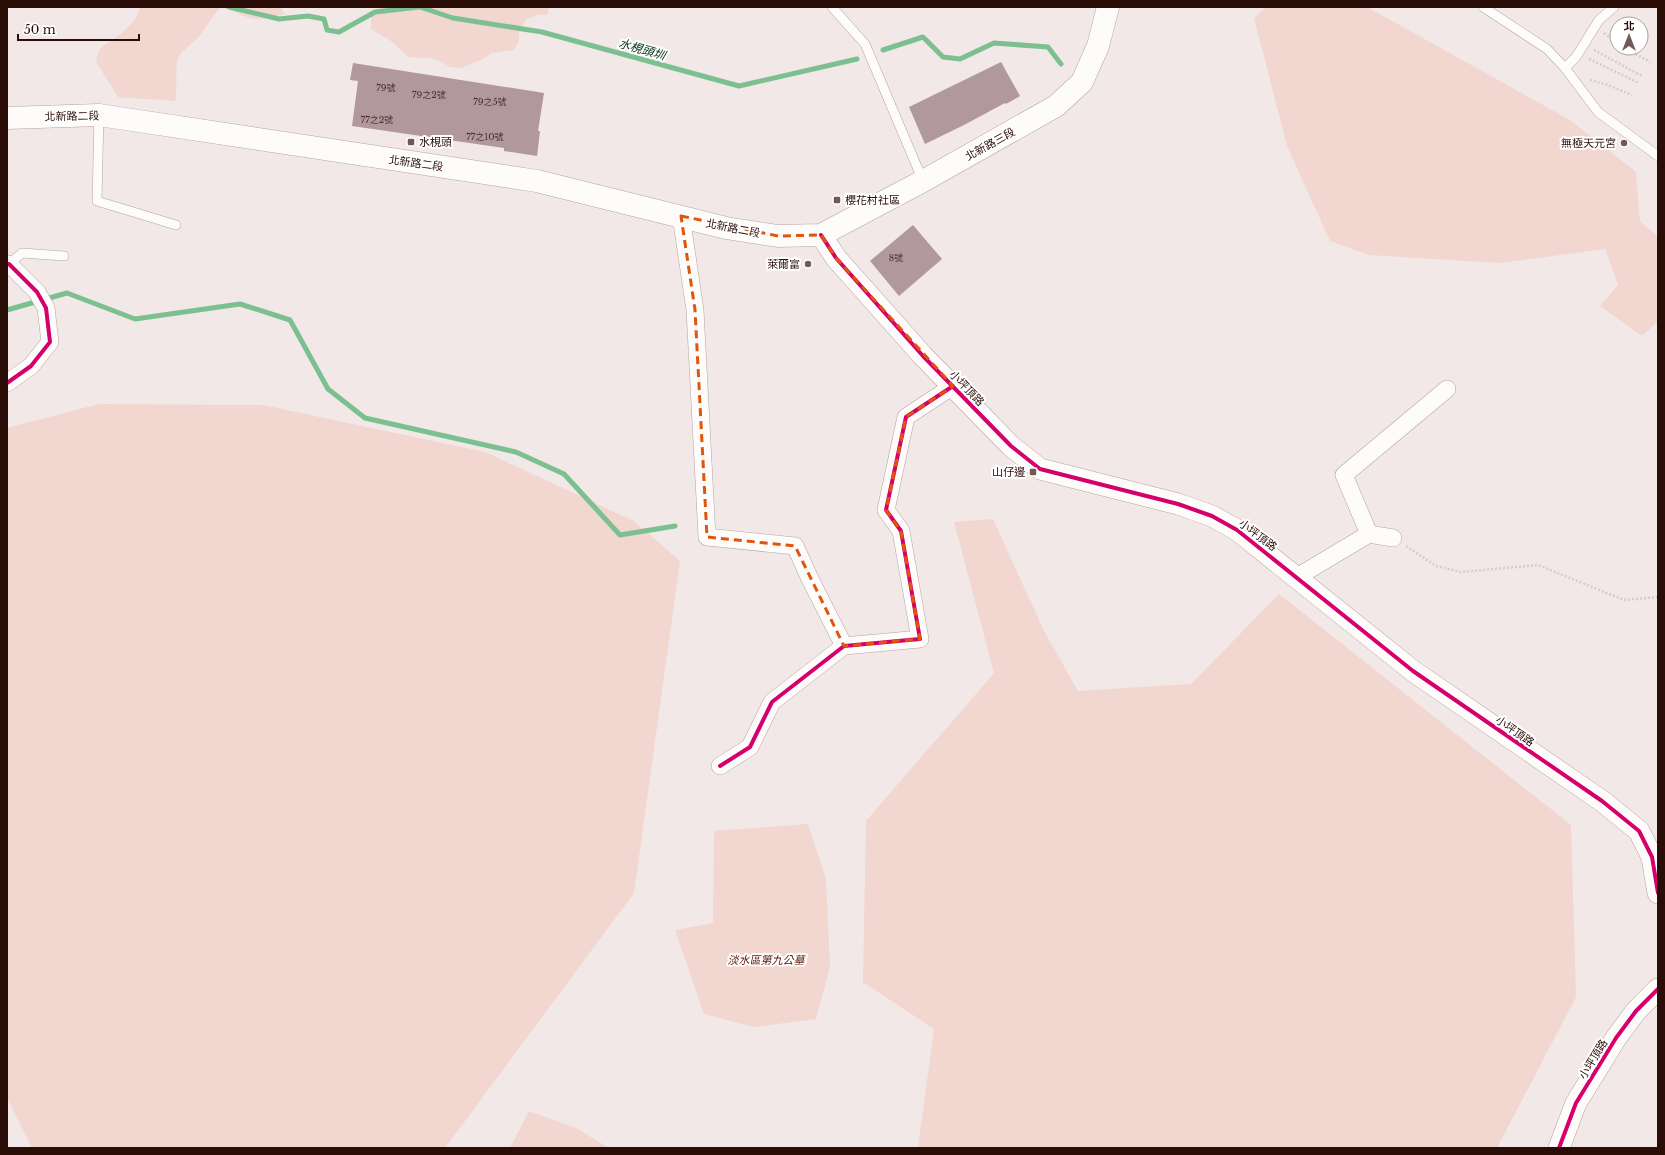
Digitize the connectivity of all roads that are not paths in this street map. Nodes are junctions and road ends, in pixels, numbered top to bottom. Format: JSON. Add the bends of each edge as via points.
{"nodes":[{"id":1,"x":832,"y":7,"type":"edge"},
{"id":2,"x":1108,"y":7,"type":"edge"},
{"id":3,"x":1483,"y":7,"type":"edge"},
{"id":4,"x":1614,"y":7,"type":"edge"},
{"id":5,"x":1565,"y":68,"type":"junction"},
{"id":6,"x":99,"y":115,"type":"junction"},
{"id":7,"x":7,"y":118,"type":"edge"},
{"id":8,"x":1658,"y":156,"type":"edge"},
{"id":9,"x":923,"y":181,"type":"junction"},
{"id":10,"x":681,"y":216,"type":"junction"},
{"id":11,"x":176,"y":225,"type":"dead end"},
{"id":12,"x":821,"y":235,"type":"junction"},
{"id":13,"x":64,"y":256,"type":"dead end"},
{"id":14,"x":8,"y":264,"type":"edge"},
{"id":15,"x":7,"y":383,"type":"edge"},
{"id":16,"x":952,"y":386,"type":"junction"},
{"id":17,"x":1447,"y":389,"type":"dead end"},
{"id":18,"x":1368,"y":534,"type":"junction"},
{"id":19,"x":1393,"y":538,"type":"road end"},
{"id":20,"x":1297,"y":577,"type":"junction"},
{"id":21,"x":844,"y":646,"type":"junction"},
{"id":22,"x":720,"y":766,"type":"dead end"},
{"id":23,"x":1658,"y":893,"type":"edge"},
{"id":24,"x":1658,"y":989,"type":"edge"},
{"id":25,"x":1559,"y":1148,"type":"edge"}],
"edges":[{"from":1,"to":9,"type":"lane","via":[[865,44]]},
{"from":2,"to":9,"type":"main road","name":"北新路三段","via":[[1098,46],[1082,82],[1062,102]]},
{"from":3,"to":5,"type":"lane","via":[[1547,49]]},
{"from":4,"to":5,"type":"lane","via":[[1600,20],[1576,57]]},
{"from":5,"to":8,"type":"lane","via":[[1598,112]]},
{"from":6,"to":7,"type":"main road","name":"北新路二段"},
{"from":6,"to":10,"type":"main road","name":"北新路二段","via":[[537,181]]},
{"from":6,"to":11,"type":"lane","via":[[97,201]]},
{"from":9,"to":12,"type":"main road","name":"北新路三段"},
{"from":10,"to":12,"type":"main road","name":"北新路二段","via":[[726,228],[778,236]]},
{"from":10,"to":21,"type":"street","via":[[695,310],[707,537],[795,546]]},
{"from":12,"to":16,"type":"street","name":"小坪頂路","via":[[836,258]]},
{"from":13,"to":14,"type":"lane","via":[[22,253]]},
{"from":14,"to":15,"type":"street","via":[[37,292],[46,308],[50,342],[31,366]]},
{"from":16,"to":20,"type":"street","name":"小坪頂路","via":[[1011,446],[1040,469],[1144,495],[1212,516],[1237,530]]},
{"from":16,"to":21,"type":"street","via":[[906,417],[886,510],[901,531],[920,639]]},
{"from":17,"to":18,"type":"street","via":[[1344,475]]},
{"from":18,"to":19,"type":"street"},
{"from":18,"to":20,"type":"street"},
{"from":20,"to":23,"type":"street","name":"小坪頂路","via":[[1413,671],[1602,801],[1639,831],[1652,857]]},
{"from":21,"to":22,"type":"street","via":[[772,702],[750,747]]},
{"from":24,"to":25,"type":"street","name":"小坪頂路","via":[[1636,1011],[1616,1038],[1576,1103]]}]}
